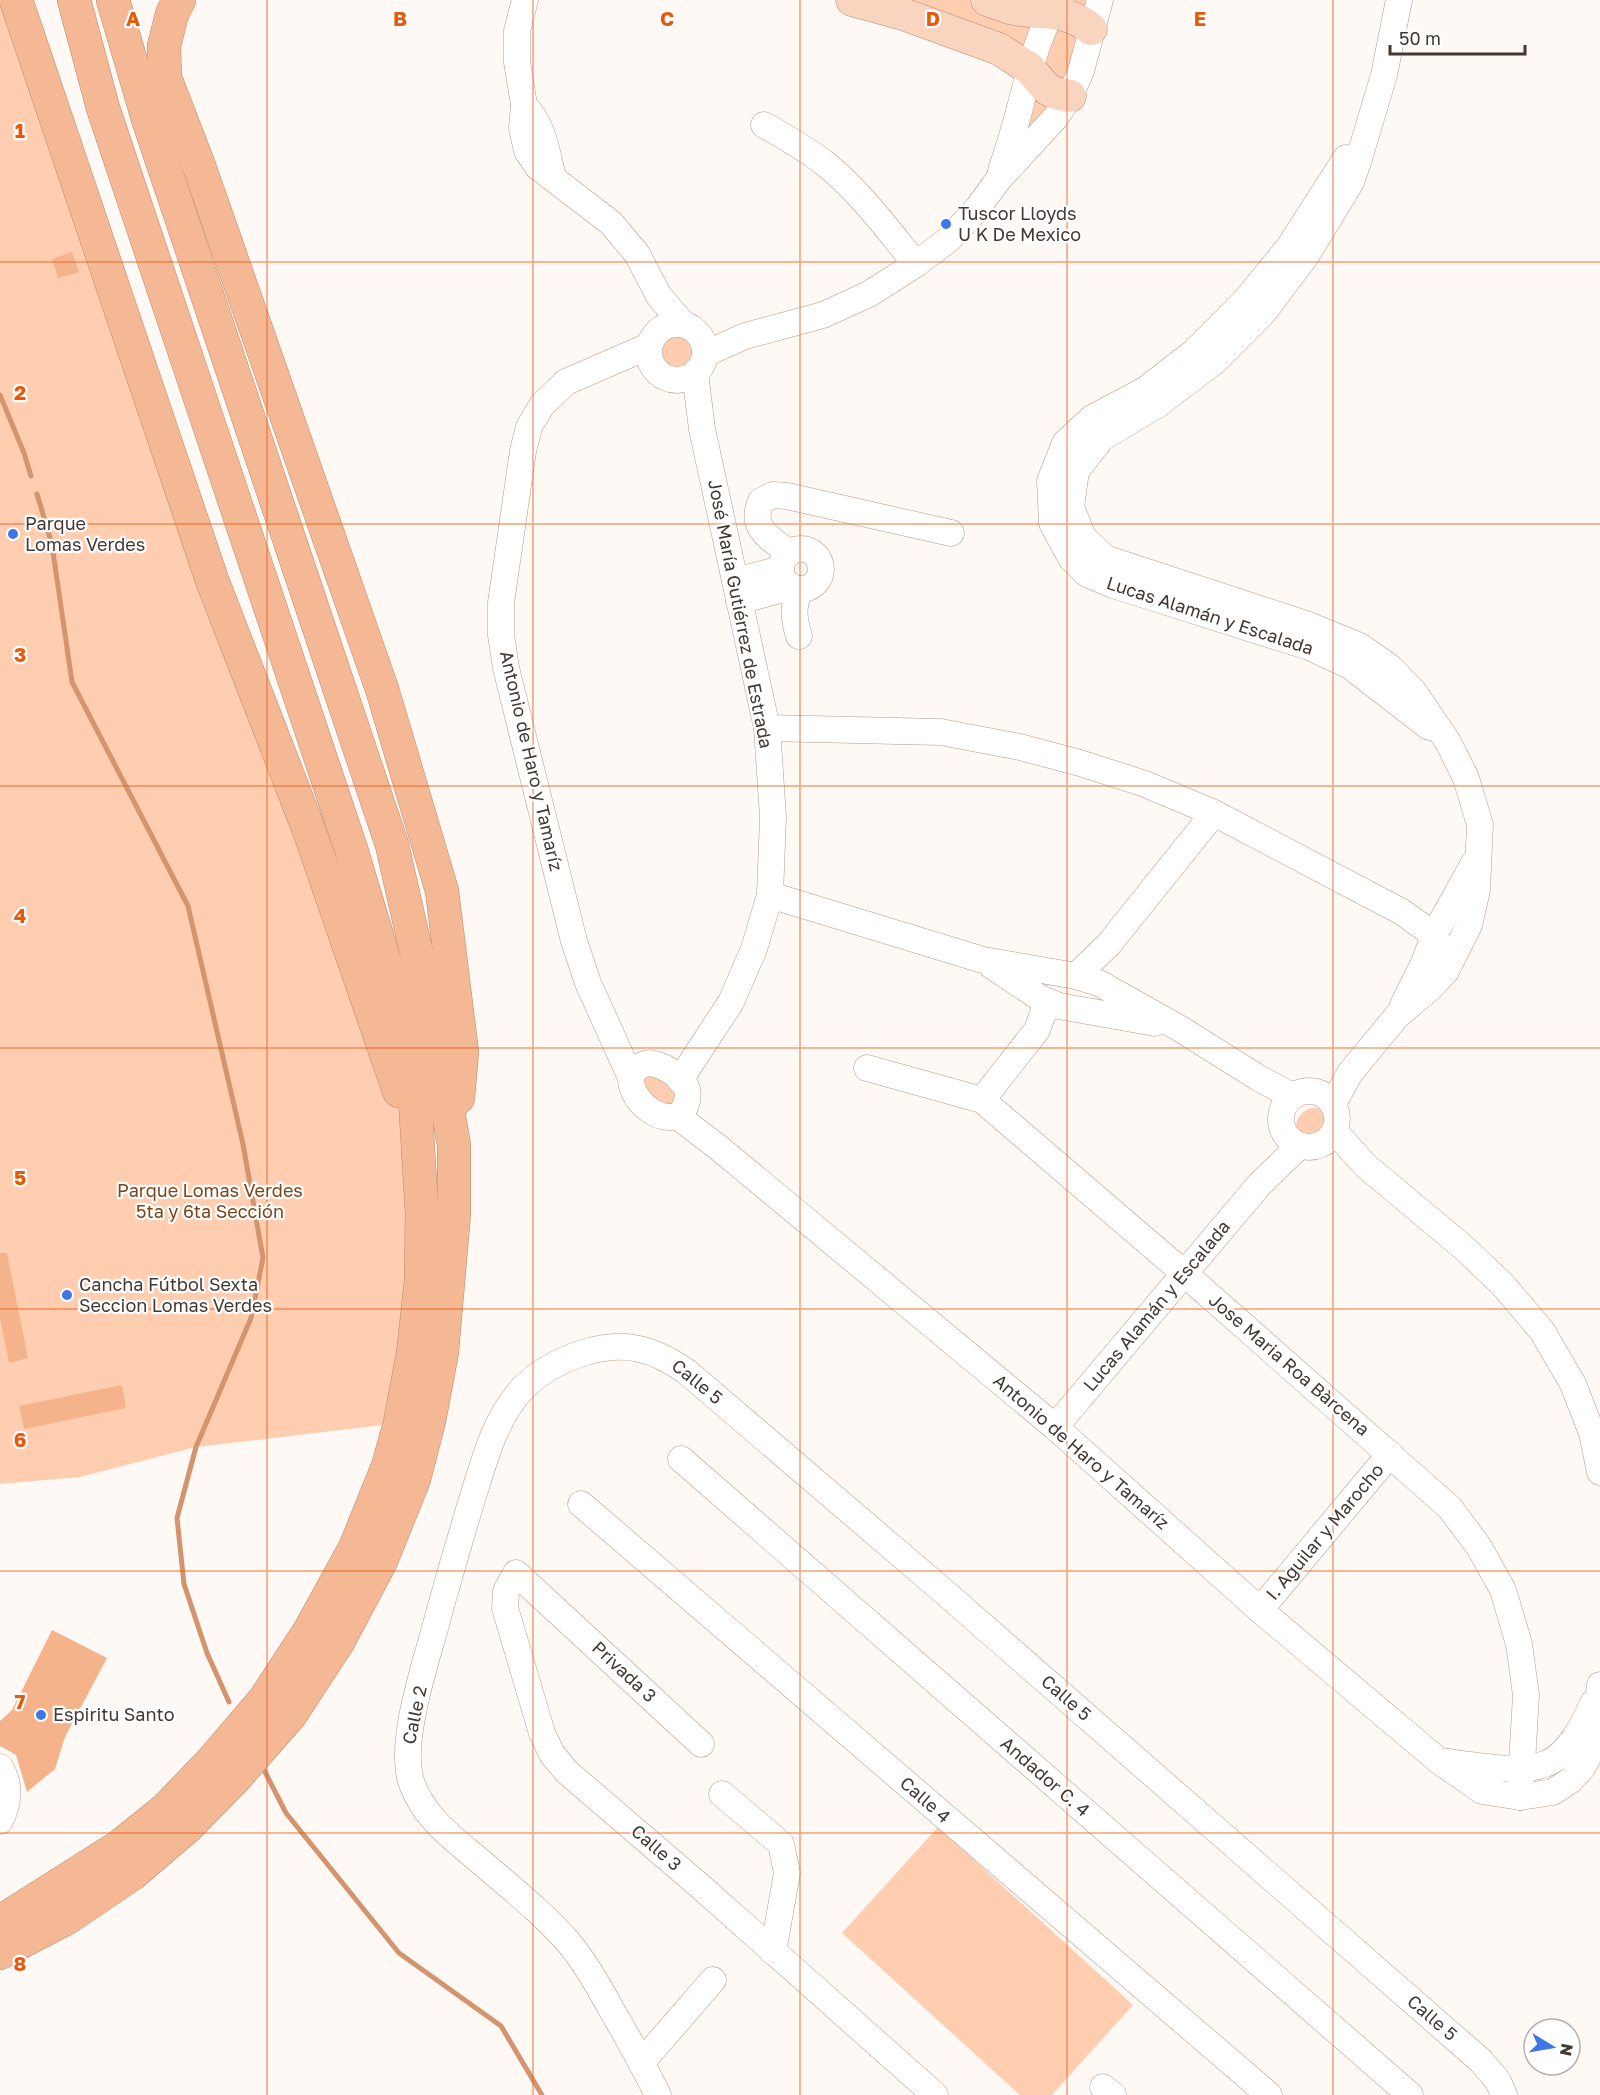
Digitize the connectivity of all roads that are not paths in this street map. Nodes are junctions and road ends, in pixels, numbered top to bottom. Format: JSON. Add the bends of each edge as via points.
{"nodes":[{"id":1,"x":16,"y":0,"type":"edge"},
{"id":2,"x":74,"y":0,"type":"edge"},
{"id":3,"x":113,"y":0,"type":"edge"},
{"id":4,"x":179,"y":0,"type":"edge"},
{"id":5,"x":525,"y":0,"type":"edge"},
{"id":6,"x":852,"y":0,"type":"edge"},
{"id":7,"x":987,"y":0,"type":"edge"},
{"id":8,"x":1399,"y":0,"type":"edge"},
{"id":9,"x":1055,"y":7,"type":"edge"},
{"id":10,"x":1095,"y":14,"type":"edge"},
{"id":11,"x":1030,"y":69,"type":"junction"},
{"id":12,"x":1070,"y":96,"type":"junction"},
{"id":13,"x":764,"y":125,"type":"dead end"},
{"id":14,"x":998,"y":180,"type":"junction"},
{"id":15,"x":916,"y":264,"type":"junction"},
{"id":16,"x":659,"y":296,"type":"junction"},
{"id":17,"x":689,"y":327,"type":"junction"},
{"id":18,"x":745,"y":336,"type":"junction"},
{"id":19,"x":654,"y":348,"type":"junction"},
{"id":20,"x":693,"y":369,"type":"junction"},
{"id":21,"x":951,"y":533,"type":"dead end"},
{"id":22,"x":790,"y":574,"type":"junction"},
{"id":23,"x":737,"y":591,"type":"junction"},
{"id":24,"x":799,"y":636,"type":"dead end"},
{"id":25,"x":767,"y":728,"type":"junction"},
{"id":26,"x":1214,"y":813,"type":"junction"},
{"id":27,"x":1479,"y":855,"type":"junction"},
{"id":28,"x":770,"y":894,"type":"junction"},
{"id":29,"x":1434,"y":935,"type":"junction"},
{"id":30,"x":983,"y":960,"type":"junction"},
{"id":31,"x":1446,"y":970,"type":"junction"},
{"id":32,"x":1084,"y":980,"type":"junction"},
{"id":33,"x":1043,"y":1000,"type":"junction"},
{"id":34,"x":1072,"y":1009,"type":"junction"},
{"id":35,"x":1100,"y":1013,"type":"junction"},
{"id":36,"x":1397,"y":1016,"type":"junction"},
{"id":37,"x":1179,"y":1028,"type":"junction"},
{"id":38,"x":1037,"y":1030,"type":"junction"},
{"id":39,"x":867,"y":1068,"type":"dead end"},
{"id":40,"x":655,"y":1073,"type":"junction"},
{"id":41,"x":1326,"y":1098,"type":"junction"},
{"id":42,"x":982,"y":1100,"type":"junction"},
{"id":43,"x":1287,"y":1102,"type":"junction"},
{"id":44,"x":681,"y":1111,"type":"junction"},
{"id":45,"x":1310,"y":1140,"type":"junction"},
{"id":46,"x":454,"y":1145,"type":"junction"},
{"id":47,"x":418,"y":1147,"type":"junction"},
{"id":48,"x":1185,"y":1274,"type":"junction"},
{"id":49,"x":601,"y":1347,"type":"joint"},
{"id":50,"x":1055,"y":1427,"type":"junction"},
{"id":51,"x":1390,"y":1454,"type":"junction"},
{"id":52,"x":681,"y":1459,"type":"dead end"},
{"id":53,"x":1600,"y":1472,"type":"edge"},
{"id":54,"x":581,"y":1504,"type":"dead end"},
{"id":55,"x":546,"y":1599,"type":"joint"},
{"id":56,"x":1260,"y":1610,"type":"junction"},
{"id":57,"x":1600,"y":1685,"type":"edge"},
{"id":58,"x":1599,"y":1690,"type":"edge"},
{"id":59,"x":701,"y":1744,"type":"dead end"},
{"id":60,"x":1439,"y":1761,"type":"junction"},
{"id":61,"x":0,"y":1767,"type":"edge"},
{"id":62,"x":1523,"y":1767,"type":"junction"},
{"id":63,"x":722,"y":1794,"type":"dead end"},
{"id":64,"x":1520,"y":1797,"type":"junction"},
{"id":65,"x":0,"y":1821,"type":"edge"},
{"id":66,"x":0,"y":1922,"type":"edge"},
{"id":67,"x":773,"y":1952,"type":"junction"},
{"id":68,"x":0,"y":1953,"type":"edge"},
{"id":69,"x":713,"y":1980,"type":"dead end"},
{"id":70,"x":642,"y":2062,"type":"junction"},
{"id":71,"x":658,"y":2095,"type":"edge"},
{"id":72,"x":934,"y":2095,"type":"edge"},
{"id":73,"x":1269,"y":2095,"type":"edge"},
{"id":74,"x":1410,"y":2095,"type":"edge"},
{"id":75,"x":1504,"y":2095,"type":"edge"}],
"edges":[{"from":1,"to":47,"type":"highway","via":[[212,580],[309,830]]},
{"from":2,"to":47,"type":"highway","via":[[103,108],[351,849],[409,1053]]},
{"from":3,"to":46,"type":"highway","via":[[148,119],[392,845],[432,1021]]},
{"from":4,"to":46,"type":"highway","via":[[164,46],[165,78],[382,689],[442,891],[462,1052]]},
{"from":5,"to":16,"type":"street","via":[[517,32],[517,62],[524,105],[543,135],[553,178],[611,223],[637,254]]},
{"from":6,"to":11,"type":"main road","via":[[999,49]]},
{"from":7,"to":9,"type":"main road","via":[[1013,9]]},
{"from":8,"to":27,"type":"street","name":"Lucas Alamán y Escalada","via":[[1384,75],[1363,142],[1348,154],[1289,247],[1244,302],[1186,358],[1145,390],[1092,418],[1065,443],[1050,481],[1052,523],[1071,558],[1087,574],[1309,647],[1340,661],[1448,742],[1466,778],[1480,825]]},
{"from":9,"to":10,"type":"main road","via":[[1079,18]]},
{"from":9,"to":11,"type":"street"},
{"from":10,"to":12,"type":"street","via":[[1081,71]]},
{"from":11,"to":12,"type":"main road","via":[[1047,89]]},
{"from":11,"to":14,"type":"street"},
{"from":12,"to":14,"type":"street","via":[[1056,117]]},
{"from":13,"to":15,"type":"street","via":[[807,151],[850,186]]},
{"from":14,"to":15,"type":"street","via":[[948,240]]},
{"from":15,"to":18,"type":"street","via":[[869,294],[823,315]]},
{"from":16,"to":17,"type":"street"},
{"from":16,"to":19,"type":"street"},
{"from":17,"to":18,"type":"street"},
{"from":17,"to":19,"type":"street","via":[[671,323]]},
{"from":17,"to":20,"type":"street","via":[[703,340]]},
{"from":18,"to":20,"type":"street"},
{"from":19,"to":20,"type":"street","via":[[668,378]]},
{"from":19,"to":40,"type":"street","name":"Antonio de Haro y Tamaríz","via":[[566,382],[542,405],[529,427],[501,603],[501,635],[574,941],[588,983],[616,1045]]},
{"from":20,"to":23,"type":"street","name":"José María Gutiérrez de Estrada"},
{"from":21,"to":22,"type":"street","via":[[773,495],[761,501],[756,512],[759,527]]},
{"from":22,"to":23,"type":"street"},
{"from":22,"to":24,"type":"street"},
{"from":23,"to":25,"type":"street","name":"José María Gutiérrez de Estrada"},
{"from":25,"to":26,"type":"street","via":[[941,732],[1020,747],[1145,784]]},
{"from":25,"to":28,"type":"street","name":"José María Gutiérrez de Estrada","via":[[773,817]]},
{"from":26,"to":29,"type":"street","via":[[1402,912]]},
{"from":26,"to":32,"type":"street"},
{"from":27,"to":29,"type":"street","name":"Lucas Alamán y Escalada"},
{"from":27,"to":31,"type":"street","name":"Lucas Alamán y Escalada","via":[[1469,925]]},
{"from":28,"to":30,"type":"street"},
{"from":28,"to":40,"type":"street","name":"José María Gutiérrez de Estrada","via":[[754,949],[731,1002],[708,1038]]},
{"from":29,"to":31,"type":"street"},
{"from":29,"to":36,"type":"street","name":"Lucas Alamán y Escalada"},
{"from":30,"to":32,"type":"street"},
{"from":30,"to":33,"type":"street"},
{"from":31,"to":36,"type":"street","name":"Lucas Alamán y Escalada"},
{"from":32,"to":33,"type":"street","via":[[1044,975],[1037,990]]},
{"from":32,"to":35,"type":"street","via":[[1109,1002]]},
{"from":32,"to":37,"type":"street"},
{"from":33,"to":34,"type":"street"},
{"from":33,"to":38,"type":"street"},
{"from":34,"to":35,"type":"street"},
{"from":34,"to":38,"type":"street"},
{"from":35,"to":37,"type":"street"},
{"from":36,"to":41,"type":"street","name":"Lucas Alamán y Escalada"},
{"from":37,"to":43,"type":"street","via":[[1257,1077]]},
{"from":38,"to":42,"type":"street"},
{"from":39,"to":42,"type":"street","name":"Jose Maria Roa Bàrcena"},
{"from":40,"to":44,"type":"street","via":[[686,1085]]},
{"from":40,"to":44,"type":"street","via":[[632,1088],[636,1097],[660,1116]]},
{"from":41,"to":43,"type":"street","via":[[1310,1091],[1300,1092]]},
{"from":41,"to":45,"type":"street","via":[[1338,1121]]},
{"from":42,"to":48,"type":"street","name":"Jose Maria Roa Bàrcena"},
{"from":43,"to":45,"type":"street","via":[[1281,1117],[1282,1130]]},
{"from":44,"to":50,"type":"street","name":"Antonio de Haro y Tamaríz","via":[[719,1148]]},
{"from":45,"to":48,"type":"street","name":"Lucas Alamán y Escalada","via":[[1259,1185]]},
{"from":45,"to":53,"type":"street","via":[[1366,1166],[1503,1285],[1542,1331],[1573,1384],[1592,1433]]},
{"from":46,"to":68,"type":"highway","via":[[454,1214],[442,1352],[429,1421],[414,1479],[385,1551],[338,1642],[291,1714],[188,1827],[132,1874],[67,1918]]},
{"from":47,"to":66,"type":"highway","via":[[421,1270],[413,1354],[388,1466],[356,1548],[265,1699],[166,1809],[120,1846]]},
{"from":48,"to":50,"type":"street","name":"Lucas Alamán y Escalada"},
{"from":48,"to":51,"type":"street","name":"Jose Maria Roa Bàrcena"},
{"from":49,"to":70,"type":"street","name":"Calle 2","via":[[555,1364],[524,1388],[505,1413],[451,1570],[406,1753],[411,1782],[423,1808],[438,1826],[537,1910],[570,1945]]},
{"from":49,"to":75,"type":"street","name":"Calle 5","via":[[642,1349],[687,1372],[951,1597],[1481,2061]]},
{"from":50,"to":56,"type":"street","name":"Antonio de Haro y Tamaríz"},
{"from":51,"to":56,"type":"street","name":"I. Aguilar y Marocho"},
{"from":51,"to":62,"type":"street","name":"Jose Maria Roa Bàrcena","via":[[1450,1508],[1479,1547],[1503,1590],[1519,1644],[1526,1695]]},
{"from":52,"to":74,"type":"street","name":"Andador C. 4"},
{"from":54,"to":73,"type":"street","name":"Calle 4"},
{"from":55,"to":59,"type":"street","name":"Privada 3"},
{"from":55,"to":67,"type":"street","name":"Calle 3","via":[[516,1573],[506,1590],[505,1608],[542,1733],[552,1754],[567,1772]]},
{"from":56,"to":60,"type":"street","name":"Antonio de Haro y Tamaríz"},
{"from":57,"to":58,"type":"street","name":"Antonio de Haro y Tamaríz"},
{"from":58,"to":62,"type":"street","name":"Antonio de Haro y Tamaríz","via":[[1583,1725],[1563,1752],[1545,1764]]},
{"from":58,"to":64,"type":"street","name":"Antonio de Haro y Tamaríz","via":[[1592,1751],[1582,1768],[1553,1792]]},
{"from":60,"to":62,"type":"street","name":"Antonio de Haro y Tamaríz"},
{"from":60,"to":64,"type":"street","name":"Antonio de Haro y Tamaríz","via":[[1482,1791]]},
{"from":61,"to":65,"type":"street","via":[[8,1800]]},
{"from":62,"to":64,"type":"street","name":"Jose Maria Roa Bàrcena"},
{"from":63,"to":67,"type":"street","via":[[781,1844],[787,1873]]},
{"from":67,"to":72,"type":"street","name":"Calle 3"},
{"from":69,"to":70,"type":"street"},
{"from":70,"to":71,"type":"street","name":"Calle 2"}]}
